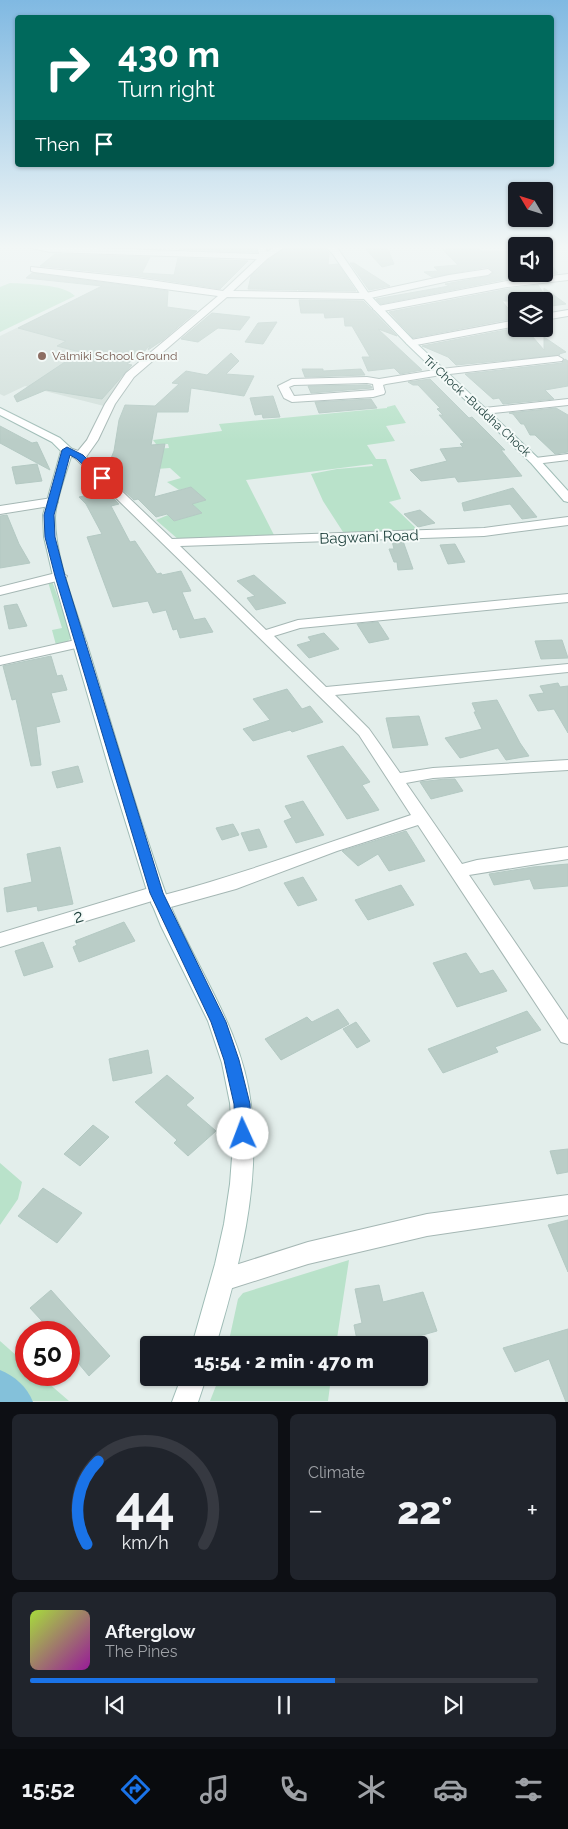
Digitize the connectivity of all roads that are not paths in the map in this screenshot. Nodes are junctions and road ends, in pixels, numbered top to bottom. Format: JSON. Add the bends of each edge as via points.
{"nodes":[{"id":1,"x":206,"y":310,"type":"edge"},
{"id":2,"x":379,"y":310,"type":"edge"},
{"id":3,"x":568,"y":313,"type":"edge"},
{"id":4,"x":553,"y":316,"type":"edge"},
{"id":5,"x":508,"y":325,"type":"edge"},
{"id":6,"x":411,"y":343,"type":"junction"},
{"id":7,"x":558,"y":359,"type":"dead end"},
{"id":8,"x":441,"y":372,"type":"junction"},
{"id":9,"x":380,"y":382,"type":"junction"},
{"id":10,"x":568,"y":402,"type":"edge"},
{"id":11,"x":0,"y":410,"type":"edge"},
{"id":12,"x":484,"y":411,"type":"junction"},
{"id":13,"x":74,"y":453,"type":"junction"},
{"id":14,"x":568,"y":457,"type":"edge"},
{"id":15,"x":535,"y":461,"type":"junction"},
{"id":16,"x":568,"y":498,"type":"edge"},
{"id":17,"x":52,"y":502,"type":"junction"},
{"id":18,"x":0,"y":510,"type":"edge"},
{"id":19,"x":568,"y":521,"type":"edge"},
{"id":20,"x":169,"y":543,"type":"junction"},
{"id":21,"x":60,"y":576,"type":"junction"},
{"id":22,"x":0,"y":591,"type":"edge"},
{"id":23,"x":568,"y":598,"type":"edge"},
{"id":24,"x":264,"y":636,"type":"junction"},
{"id":25,"x":80,"y":643,"type":"junction"},
{"id":26,"x":0,"y":661,"type":"edge"},
{"id":27,"x":568,"y":668,"type":"edge"},
{"id":28,"x":322,"y":692,"type":"junction"},
{"id":29,"x":568,"y":765,"type":"edge"},
{"id":30,"x":396,"y":779,"type":"junction"},
{"id":31,"x":422,"y":818,"type":"junction"},
{"id":32,"x":568,"y":853,"type":"edge"},
{"id":33,"x":458,"y":872,"type":"junction"},
{"id":34,"x":158,"y":898,"type":"junction"},
{"id":35,"x":0,"y":940,"type":"edge"},
{"id":36,"x":568,"y":1036,"type":"edge"},
{"id":37,"x":568,"y":1205,"type":"edge"},
{"id":38,"x":224,"y":1280,"type":"junction"},
{"id":39,"x":207,"y":1336,"type":"edge"},
{"id":40,"x":191,"y":1386,"type":"edge"},
{"id":41,"x":186,"y":1402,"type":"edge"}],
"edges":[{"from":1,"to":13,"type":"street","via":[[130,375],[110,404],[92,440]]},
{"from":2,"to":6,"type":"street","name":"Tri Chock -Buddha Chock"},
{"from":3,"to":4,"type":"street"},
{"from":5,"to":6,"type":"street"},
{"from":6,"to":8,"type":"street","name":"Tri Chock -Buddha Chock"},
{"from":7,"to":8,"type":"street"},
{"from":8,"to":9,"type":"street"},
{"from":8,"to":12,"type":"street","name":"Tri Chock -Buddha Chock"},
{"from":9,"to":9,"type":"street","via":[[380,392],[376,394],[292,400],[283,386],[292,382]]},
{"from":10,"to":12,"type":"street"},
{"from":11,"to":13,"type":"street"},
{"from":12,"to":15,"type":"street","name":"Tri Chock -Buddha Chock"},
{"from":13,"to":17,"type":"street"},
{"from":13,"to":20,"type":"street"},
{"from":14,"to":15,"type":"street"},
{"from":15,"to":16,"type":"street","name":"Tri Chock -Buddha Chock"},
{"from":17,"to":18,"type":"street"},
{"from":17,"to":21,"type":"street","via":[[50,537]]},
{"from":19,"to":20,"type":"street","name":"Bagwani Road","via":[[467,533]]},
{"from":20,"to":24,"type":"street"},
{"from":21,"to":22,"type":"street"},
{"from":21,"to":25,"type":"street"},
{"from":23,"to":24,"type":"street","via":[[298,624]]},
{"from":24,"to":28,"type":"street"},
{"from":25,"to":26,"type":"street"},
{"from":25,"to":34,"type":"street"},
{"from":27,"to":28,"type":"street"},
{"from":28,"to":30,"type":"street","via":[[364,732]]},
{"from":29,"to":30,"type":"street","via":[[446,772]]},
{"from":30,"to":31,"type":"street"},
{"from":31,"to":33,"type":"street"},
{"from":31,"to":34,"type":"street","name":"2","via":[[230,884]]},
{"from":32,"to":33,"type":"street","via":[[477,866]]},
{"from":33,"to":36,"type":"street"},
{"from":34,"to":35,"type":"street","name":"2"},
{"from":34,"to":38,"type":"street","via":[[218,1022],[232,1060],[242,1104],[243,1185]]},
{"from":37,"to":38,"type":"street","via":[[427,1225],[308,1253]]},
{"from":38,"to":39,"type":"street"},
{"from":40,"to":41,"type":"street"}]}
